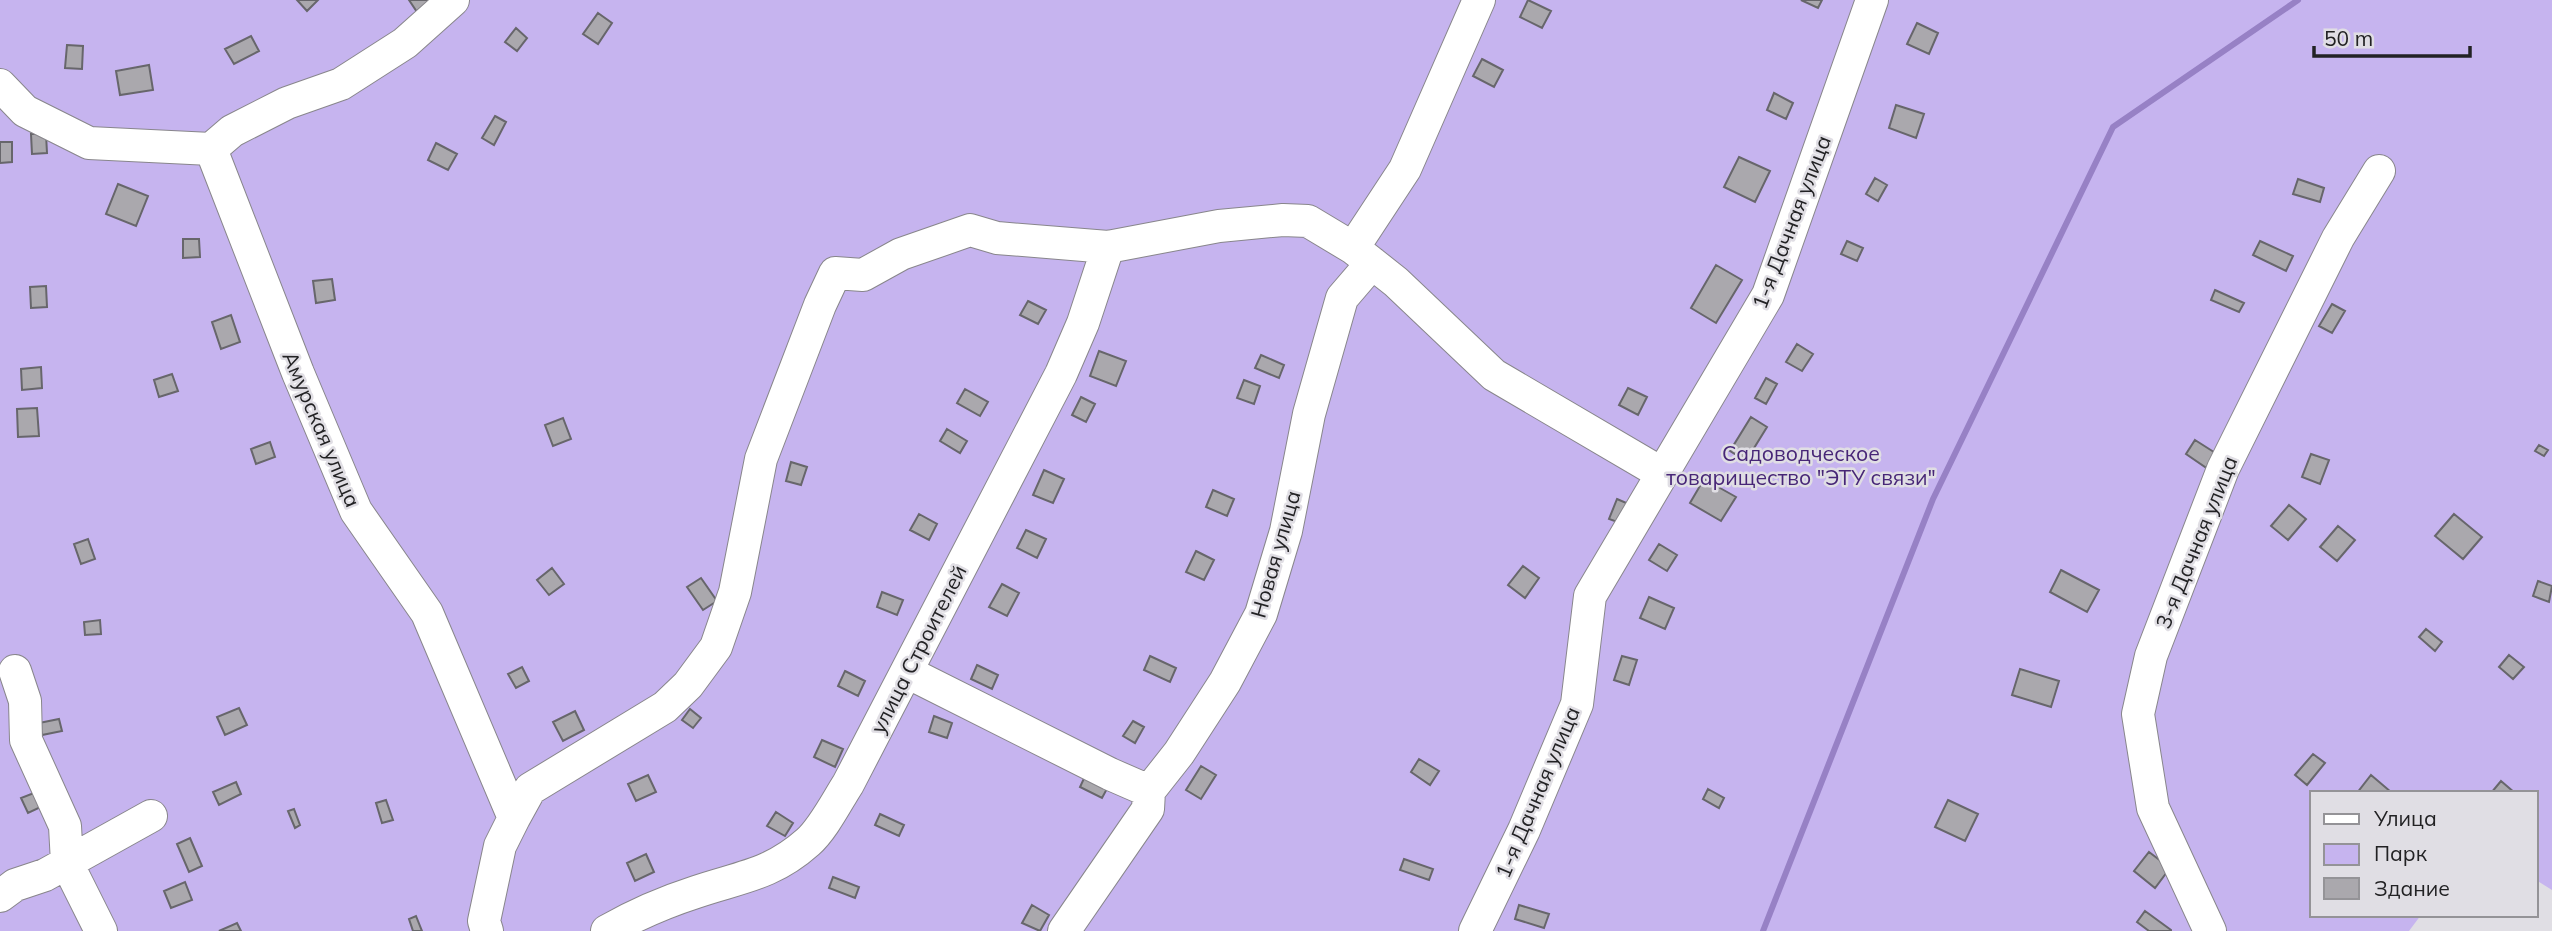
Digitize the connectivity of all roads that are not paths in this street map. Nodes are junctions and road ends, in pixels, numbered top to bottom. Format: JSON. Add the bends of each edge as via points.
{"nodes":[{"id":1,"x":453,"y":0,"type":"edge"},
{"id":2,"x":1479,"y":0,"type":"edge"},
{"id":3,"x":1872,"y":0,"type":"edge"},
{"id":4,"x":0,"y":85,"type":"edge"},
{"id":5,"x":211,"y":149,"type":"junction"},
{"id":6,"x":2379,"y":171,"type":"dead end"},
{"id":7,"x":1108,"y":247,"type":"junction"},
{"id":8,"x":1363,"y":256,"type":"junction"},
{"id":9,"x":1661,"y":473,"type":"junction"},
{"id":10,"x":15,"y":671,"type":"dead end"},
{"id":11,"x":907,"y":672,"type":"junction"},
{"id":12,"x":1149,"y":791,"type":"junction"},
{"id":13,"x":151,"y":816,"type":"dead end"},
{"id":14,"x":514,"y":818,"type":"junction"},
{"id":15,"x":67,"y":863,"type":"junction"},
{"id":16,"x":0,"y":896,"type":"edge"},
{"id":17,"x":1065,"y":930,"type":"edge"},
{"id":18,"x":101,"y":931,"type":"edge"},
{"id":19,"x":487,"y":931,"type":"edge"},
{"id":20,"x":607,"y":931,"type":"edge"},
{"id":21,"x":1475,"y":931,"type":"edge"},
{"id":22,"x":2210,"y":931,"type":"edge"}],
"edges":[{"from":1,"to":5,"type":"street","via":[[405,44],[341,84],[243,125]]},
{"from":2,"to":8,"type":"street","name":"Новая улица"},
{"from":3,"to":9,"type":"street","name":"1-я Дачная улица","via":[[1768,295]]},
{"from":4,"to":5,"type":"street","via":[[25,111],[89,143]]},
{"from":5,"to":14,"type":"street","name":"Амурская улица","via":[[356,511],[427,613]]},
{"from":6,"to":22,"type":"street","name":"3-я Дачная улица","via":[[2338,238],[2223,469],[2151,656],[2138,714],[2153,808]]},
{"from":7,"to":8,"type":"street","via":[[1283,219],[1308,221]]},
{"from":7,"to":11,"type":"street","name":"улица Строителей","via":[[1060,374]]},
{"from":7,"to":14,"type":"street","via":[[997,238],[970,230],[901,254],[863,275],[835,273],[761,459],[735,592],[716,647],[665,707],[530,789]]},
{"from":8,"to":9,"type":"street","via":[[1494,375]]},
{"from":8,"to":12,"type":"street","name":"Новая улица","via":[[1342,298],[1309,414],[1286,531],[1261,614],[1225,682]]},
{"from":9,"to":21,"type":"street","name":"1-я Дачная улица","via":[[1590,596],[1577,704]]},
{"from":10,"to":15,"type":"street","via":[[25,701],[26,740],[65,826]]},
{"from":11,"to":12,"type":"street"},
{"from":11,"to":20,"type":"street","name":"улица Строителей","via":[[849,784],[810,841],[769,870],[637,914]]},
{"from":12,"to":17,"type":"street","name":"Новая улица","via":[[1148,809]]},
{"from":13,"to":15,"type":"street"},
{"from":14,"to":19,"type":"street","via":[[500,846],[484,921]]},
{"from":15,"to":16,"type":"street"},
{"from":15,"to":18,"type":"street"}]}
